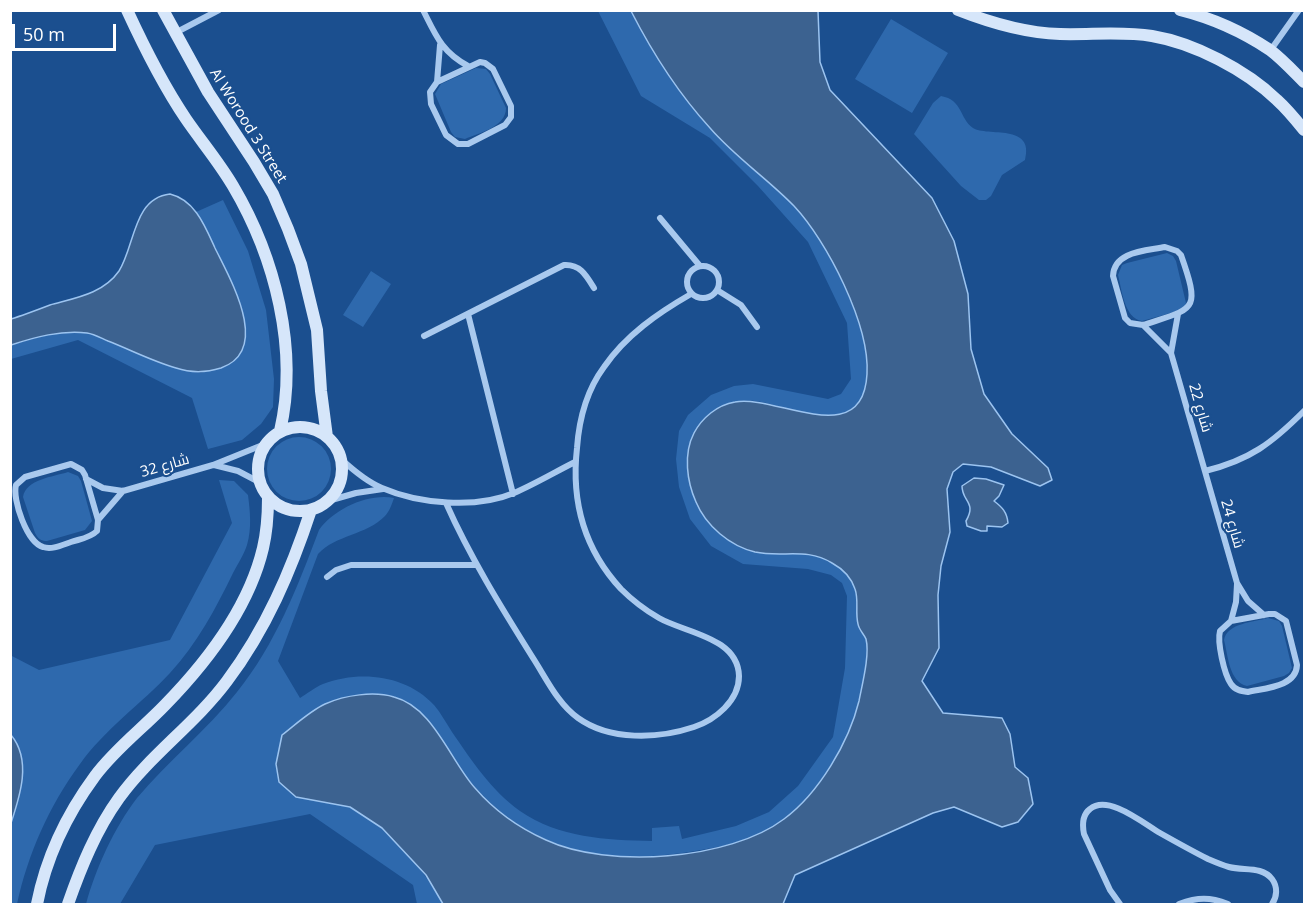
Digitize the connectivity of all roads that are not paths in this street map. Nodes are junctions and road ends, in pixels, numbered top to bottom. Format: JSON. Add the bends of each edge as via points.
{"nodes":[{"id":1,"x":127,"y":10,"type":"edge"},
{"id":2,"x":164,"y":10,"type":"edge"},
{"id":3,"x":219,"y":10,"type":"edge"},
{"id":4,"x":423,"y":10,"type":"edge"},
{"id":5,"x":958,"y":10,"type":"edge"},
{"id":6,"x":1180,"y":10,"type":"edge"},
{"id":7,"x":1299,"y":10,"type":"edge"},
{"id":8,"x":175,"y":33,"type":"junction"},
{"id":9,"x":440,"y":44,"type":"junction"},
{"id":10,"x":1270,"y":51,"type":"junction"},
{"id":11,"x":468,"y":66,"type":"junction"},
{"id":12,"x":436,"y":82,"type":"junction"},
{"id":13,"x":1305,"y":82,"type":"edge"},
{"id":14,"x":1305,"y":130,"type":"edge"},
{"id":15,"x":660,"y":218,"type":"dead end"},
{"id":16,"x":700,"y":266,"type":"junction"},
{"id":17,"x":594,"y":288,"type":"dead end"},
{"id":18,"x":717,"y":290,"type":"junction"},
{"id":19,"x":691,"y":294,"type":"junction"},
{"id":20,"x":468,"y":314,"type":"junction"},
{"id":21,"x":1178,"y":314,"type":"junction"},
{"id":22,"x":1143,"y":326,"type":"junction"},
{"id":23,"x":757,"y":327,"type":"dead end"},
{"id":24,"x":424,"y":336,"type":"dead end"},
{"id":25,"x":1171,"y":352,"type":"junction"},
{"id":26,"x":1305,"y":411,"type":"edge"},
{"id":27,"x":280,"y":431,"type":"junction"},
{"id":28,"x":327,"y":437,"type":"junction"},
{"id":29,"x":265,"y":444,"type":"junction"},
{"id":30,"x":341,"y":459,"type":"junction"},
{"id":31,"x":575,"y":462,"type":"junction"},
{"id":32,"x":213,"y":465,"type":"junction"},
{"id":33,"x":1205,"y":471,"type":"junction"},
{"id":34,"x":86,"y":479,"type":"junction"},
{"id":35,"x":259,"y":482,"type":"junction"},
{"id":36,"x":384,"y":489,"type":"junction"},
{"id":37,"x":123,"y":491,"type":"junction"},
{"id":38,"x":513,"y":494,"type":"junction"},
{"id":39,"x":268,"y":498,"type":"junction"},
{"id":40,"x":328,"y":501,"type":"junction"},
{"id":41,"x":446,"y":503,"type":"junction"},
{"id":42,"x":311,"y":510,"type":"junction"},
{"id":43,"x":98,"y":520,"type":"junction"},
{"id":44,"x":477,"y":565,"type":"junction"},
{"id":45,"x":327,"y":577,"type":"dead end"},
{"id":46,"x":1237,"y":583,"type":"junction"},
{"id":47,"x":1264,"y":615,"type":"junction"},
{"id":48,"x":1231,"y":621,"type":"junction"},
{"id":49,"x":37,"y":904,"type":"edge"},
{"id":50,"x":68,"y":904,"type":"edge"},
{"id":51,"x":1120,"y":904,"type":"edge"},
{"id":52,"x":1179,"y":904,"type":"edge"},
{"id":53,"x":1228,"y":904,"type":"edge"},
{"id":54,"x":1272,"y":904,"type":"edge"}],
"edges":[{"from":1,"to":27,"type":"street","via":[[185,118],[233,186],[252,222],[277,300],[287,365]]},
{"from":2,"to":8,"type":"street","name":"Al Worood 3 Street"},
{"from":3,"to":8,"type":"street"},
{"from":4,"to":9,"type":"street"},
{"from":5,"to":14,"type":"street","via":[[1021,30],[1152,36],[1197,49],[1239,71],[1276,99]]},
{"from":6,"to":10,"type":"street","via":[[1235,30]]},
{"from":7,"to":10,"type":"street"},
{"from":8,"to":28,"type":"street","name":"Al Worood 3 Street","via":[[273,194],[288,229],[317,330]]},
{"from":9,"to":11,"type":"street"},
{"from":9,"to":12,"type":"street"},
{"from":10,"to":13,"type":"street"},
{"from":11,"to":12,"type":"street"},
{"from":11,"to":12,"type":"street","via":[[480,62],[489,66],[512,112],[505,125],[468,144],[454,142],[446,135],[429,98]]},
{"from":15,"to":16,"type":"street"},
{"from":16,"to":18,"type":"street","via":[[716,273]]},
{"from":16,"to":19,"type":"street","via":[[687,277]]},
{"from":17,"to":20,"type":"street","via":[[578,267],[564,265]]},
{"from":18,"to":19,"type":"street","via":[[708,298]]},
{"from":18,"to":23,"type":"street","via":[[741,305]]},
{"from":19,"to":31,"type":"street","via":[[639,329],[603,368],[588,397]]},
{"from":20,"to":24,"type":"street"},
{"from":20,"to":38,"type":"street"},
{"from":21,"to":22,"type":"street"},
{"from":21,"to":22,"type":"street","name":"شارع 22","via":[[1191,304],[1193,293],[1177,250],[1165,247],[1124,256],[1115,264],[1113,276],[1122,311],[1130,323]]},
{"from":21,"to":25,"type":"street","name":"شارع 22"},
{"from":22,"to":25,"type":"street","name":"شارع 22"},
{"from":25,"to":33,"type":"street","name":"شارع 22"},
{"from":26,"to":33,"type":"street","via":[[1260,450]]},
{"from":27,"to":28,"type":"street","via":[[304,427]]},
{"from":27,"to":29,"type":"street"},
{"from":28,"to":30,"type":"street"},
{"from":29,"to":32,"type":"street","name":"شارع 32"},
{"from":29,"to":35,"type":"street","via":[[258,462]]},
{"from":30,"to":36,"type":"street"},
{"from":30,"to":40,"type":"street","via":[[342,477]]},
{"from":31,"to":38,"type":"street"},
{"from":31,"to":44,"type":"street","via":[[578,508],[594,552],[607,572],[639,604],[657,617],[727,649],[739,677],[729,704],[706,722],[667,733],[617,735],[596,729],[577,718],[562,702]]},
{"from":32,"to":35,"type":"street","name":"شارع 32","via":[[238,471]]},
{"from":32,"to":37,"type":"street","name":"شارع 32"},
{"from":33,"to":46,"type":"street","name":"شارع 24"},
{"from":34,"to":37,"type":"street","name":"شارع 32","via":[[103,488]]},
{"from":34,"to":43,"type":"street"},
{"from":34,"to":43,"type":"street","name":"شارع 32","via":[[77,466],[66,465],[19,480],[15,497],[29,536],[41,547],[52,548],[93,535]]},
{"from":35,"to":39,"type":"street"},
{"from":36,"to":40,"type":"street"},
{"from":36,"to":41,"type":"street"},
{"from":37,"to":43,"type":"street","name":"شارع 32"},
{"from":38,"to":41,"type":"street","via":[[470,503]]},
{"from":39,"to":42,"type":"street","via":[[284,508]]},
{"from":39,"to":49,"type":"street","via":[[264,547],[257,570],[234,614],[191,677],[114,753],[79,799],[53,852]]},
{"from":40,"to":42,"type":"street"},
{"from":41,"to":44,"type":"street"},
{"from":42,"to":50,"type":"street","via":[[285,582],[249,650],[204,710],[119,798],[80,868]]},
{"from":44,"to":45,"type":"street","via":[[351,565]]},
{"from":46,"to":47,"type":"street","name":"شارع 24","via":[[1248,601]]},
{"from":46,"to":48,"type":"street","name":"شارع 24"},
{"from":47,"to":48,"type":"street"},
{"from":47,"to":48,"type":"street","name":"شارع 24","via":[[1275,614],[1286,621],[1297,671],[1287,682],[1248,692],[1236,689],[1228,680],[1219,645],[1220,631]]},
{"from":51,"to":54,"type":"street","via":[[1110,890],[1082,824],[1091,807],[1100,804],[1120,809],[1220,864],[1266,873],[1276,886]]},
{"from":52,"to":53,"type":"street","via":[[1194,898]]}]}
